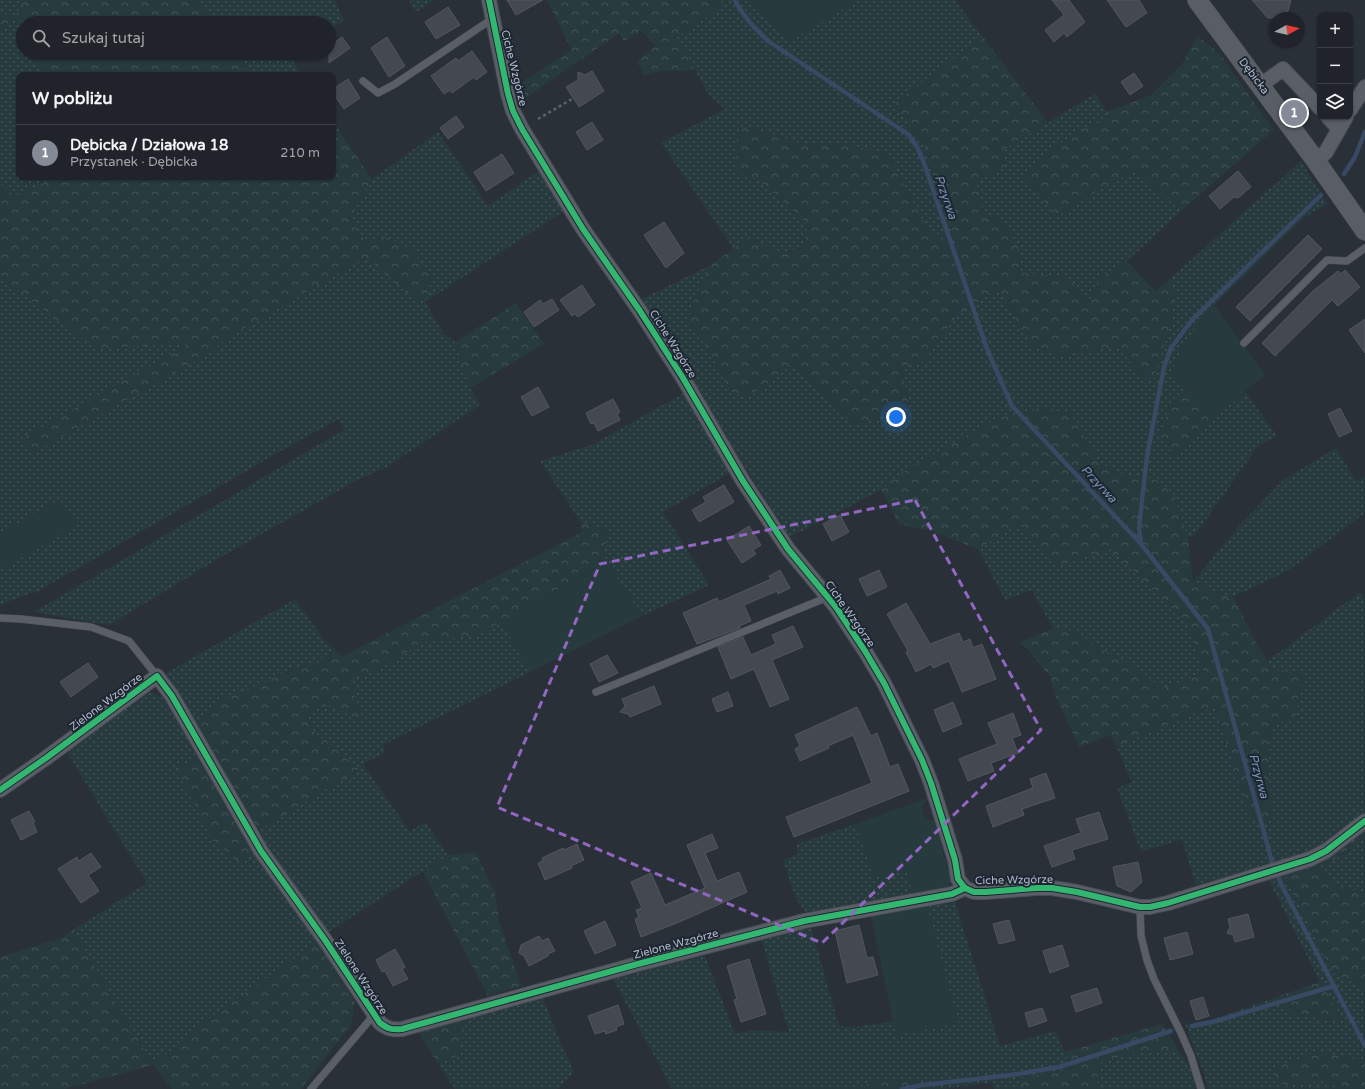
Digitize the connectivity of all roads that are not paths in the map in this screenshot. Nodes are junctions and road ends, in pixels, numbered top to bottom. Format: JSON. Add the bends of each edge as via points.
{"nodes":[{"id":1,"x":489,"y":0,"type":"edge"},
{"id":2,"x":1197,"y":0,"type":"edge"},
{"id":3,"x":492,"y":19,"type":"junction"},
{"id":4,"x":363,"y":81,"type":"dead end"},
{"id":5,"x":1260,"y":85,"type":"junction"},
{"id":6,"x":1365,"y":87,"type":"edge"},
{"id":7,"x":1317,"y":105,"type":"edge"},
{"id":8,"x":1353,"y":105,"type":"edge"},
{"id":9,"x":1342,"y":123,"type":"edge"},
{"id":10,"x":1316,"y":161,"type":"junction"},
{"id":11,"x":1365,"y":231,"type":"edge"},
{"id":12,"x":1365,"y":248,"type":"edge"},
{"id":13,"x":1244,"y":343,"type":"dead end"},
{"id":14,"x":828,"y":597,"type":"junction"},
{"id":15,"x":0,"y":618,"type":"edge"},
{"id":16,"x":157,"y":676,"type":"junction"},
{"id":17,"x":596,"y":692,"type":"dead end"},
{"id":18,"x":0,"y":790,"type":"edge"},
{"id":19,"x":1365,"y":821,"type":"edge"},
{"id":20,"x":965,"y":888,"type":"junction"},
{"id":21,"x":1140,"y":907,"type":"junction"},
{"id":22,"x":374,"y":1015,"type":"junction"},
{"id":23,"x":311,"y":1089,"type":"edge"},
{"id":24,"x":1201,"y":1089,"type":"edge"}],
"edges":[{"from":1,"to":3,"type":"street","name":"Ciche Wzgórze"},
{"from":2,"to":5,"type":"street","name":"Dębicka"},
{"from":3,"to":4,"type":"lane","via":[[378,93]]},
{"from":3,"to":14,"type":"street","name":"Ciche Wzgórze","via":[[508,94],[522,129],[583,228],[683,378],[743,481],[788,549]]},
{"from":5,"to":7,"type":"street","via":[[1283,69]]},
{"from":5,"to":10,"type":"street","name":"Dębicka"},
{"from":6,"to":8,"type":"street"},
{"from":9,"to":10,"type":"street","via":[[1326,152]]},
{"from":10,"to":11,"type":"street","name":"Dębicka"},
{"from":12,"to":13,"type":"lane","via":[[1347,261],[1327,260]]},
{"from":14,"to":17,"type":"lane"},
{"from":14,"to":20,"type":"street","name":"Ciche Wzgórze","via":[[884,683],[922,760],[955,860],[958,879]]},
{"from":15,"to":16,"type":"lane","via":[[91,627],[104,631],[129,641]]},
{"from":16,"to":18,"type":"street","name":"Zielone Wzgórze"},
{"from":16,"to":22,"type":"street","name":"Zielone Wzgórze","via":[[172,696],[261,851],[325,940]]},
{"from":19,"to":21,"type":"street","name":"Ciche Wzgórze","via":[[1326,851],[1310,859],[1168,903]]},
{"from":20,"to":21,"type":"street","name":"Ciche Wzgórze","via":[[974,892],[1052,888]]},
{"from":20,"to":22,"type":"street","name":"Zielone Wzgórze","via":[[952,894],[776,928],[402,1029],[386,1028]]},
{"from":21,"to":24,"type":"lane","via":[[1141,936],[1147,960],[1189,1050]]},
{"from":22,"to":23,"type":"lane"}]}
